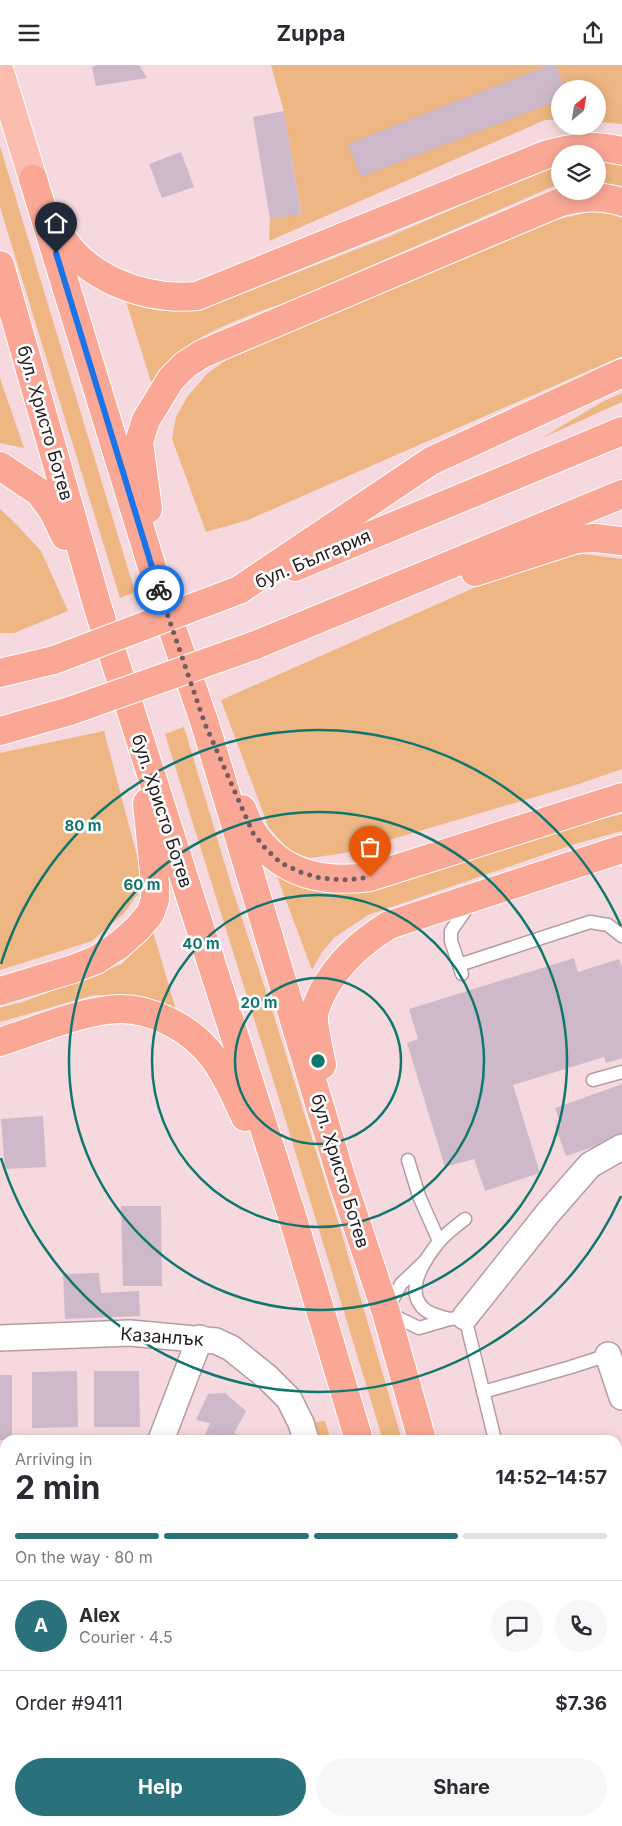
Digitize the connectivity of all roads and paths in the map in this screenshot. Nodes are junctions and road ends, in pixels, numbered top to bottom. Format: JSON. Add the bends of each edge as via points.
{"nodes":[{"id":1,"x":0,"y":72,"type":"edge"},
{"id":2,"x":622,"y":151,"type":"edge"},
{"id":3,"x":33,"y":179,"type":"junction"},
{"id":4,"x":622,"y":202,"type":"edge"},
{"id":5,"x":0,"y":265,"type":"edge"},
{"id":6,"x":622,"y":373,"type":"edge"},
{"id":7,"x":622,"y":431,"type":"edge"},
{"id":8,"x":0,"y":467,"type":"edge"},
{"id":9,"x":622,"y":494,"type":"edge"},
{"id":10,"x":622,"y":541,"type":"edge"},
{"id":11,"x":159,"y":590,"type":"junction"},
{"id":12,"x":239,"y":590,"type":"junction"},
{"id":13,"x":98,"y":608,"type":"junction"},
{"id":14,"x":253,"y":646,"type":"junction"},
{"id":15,"x":54,"y":660,"type":"junction"},
{"id":16,"x":0,"y":662,"type":"edge"},
{"id":17,"x":0,"y":673,"type":"edge"},
{"id":18,"x":205,"y":724,"type":"junction"},
{"id":19,"x":0,"y":731,"type":"edge"},
{"id":20,"x":141,"y":747,"type":"junction"},
{"id":21,"x":622,"y":797,"type":"edge"},
{"id":22,"x":622,"y":849,"type":"edge"},
{"id":23,"x":476,"y":897,"type":"junction"},
{"id":24,"x":622,"y":937,"type":"edge"},
{"id":25,"x":0,"y":991,"type":"edge"},
{"id":26,"x":0,"y":1042,"type":"edge"},
{"id":27,"x":622,"y":1072,"type":"edge"},
{"id":28,"x":593,"y":1080,"type":"dead end"},
{"id":29,"x":622,"y":1147,"type":"edge"},
{"id":30,"x":408,"y":1160,"type":"dead end"},
{"id":31,"x":342,"y":1180,"type":"junction"},
{"id":32,"x":286,"y":1198,"type":"junction"},
{"id":33,"x":464,"y":1219,"type":"dead end"},
{"id":34,"x":439,"y":1241,"type":"junction"},
{"id":35,"x":426,"y":1260,"type":"junction"},
{"id":36,"x":386,"y":1312,"type":"junction"},
{"id":37,"x":458,"y":1318,"type":"junction"},
{"id":38,"x":0,"y":1338,"type":"edge"},
{"id":39,"x":200,"y":1338,"type":"junction"},
{"id":40,"x":608,"y":1355,"type":"joint"},
{"id":41,"x":483,"y":1391,"type":"junction"},
{"id":42,"x":622,"y":1397,"type":"edge"},
{"id":43,"x":163,"y":1435,"type":"edge"},
{"id":44,"x":305,"y":1435,"type":"edge"},
{"id":45,"x":357,"y":1435,"type":"edge"},
{"id":46,"x":421,"y":1435,"type":"edge"},
{"id":47,"x":494,"y":1435,"type":"edge"}],
"edges":[{"from":1,"to":3,"type":"main road","name":"бул. Христо Ботев"},
{"from":2,"to":3,"type":"highway","via":[[596,146],[570,148],[545,155],[197,296],[176,298],[149,294],[123,285],[86,265],[60,237]]},
{"from":3,"to":11,"type":"highway","name":"бул. Христо Ботев"},
{"from":4,"to":11,"type":"highway","via":[[592,197],[558,203],[202,354],[184,365],[158,399],[139,442]]},
{"from":5,"to":13,"type":"highway","name":"бул. Христо Ботев"},
{"from":6,"to":12,"type":"highway","via":[[431,461]]},
{"from":7,"to":12,"type":"highway","name":"бул. България"},
{"from":8,"to":13,"type":"highway","via":[[39,493],[53,511]]},
{"from":9,"to":14,"type":"highway"},
{"from":10,"to":14,"type":"highway","via":[[595,537],[577,539]]},
{"from":11,"to":18,"type":"highway","name":"бул. Христо Ботев"},
{"from":12,"to":15,"type":"highway","name":"бул. България","bridge":true},
{"from":13,"to":20,"type":"highway","name":"бул. Христо Ботев"},
{"from":14,"to":19,"type":"highway","bridge":true,"via":[[70,711]]},
{"from":15,"to":16,"type":"highway"},
{"from":15,"to":17,"type":"highway","name":"бул. България"},
{"from":18,"to":21,"type":"highway","via":[[253,833],[281,863],[320,878],[347,880],[370,877]]},
{"from":18,"to":31,"type":"highway","name":"бул. Христо Ботев"},
{"from":20,"to":25,"type":"highway","via":[[155,882],[155,900],[150,914],[119,945],[96,960]]},
{"from":20,"to":32,"type":"highway","name":"бул. Христо Ботев"},
{"from":22,"to":23,"type":"highway"},
{"from":23,"to":24,"type":"lane","via":[[451,931],[460,969],[590,922],[608,925]]},
{"from":23,"to":31,"type":"highway","via":[[389,925],[343,961],[319,1000],[314,1016]]},
{"from":26,"to":32,"type":"highway","via":[[84,1015],[120,1009],[138,1010],[176,1025],[192,1035],[223,1072]]},
{"from":27,"to":28,"type":"lane"},
{"from":29,"to":37,"type":"street","via":[[590,1165]]},
{"from":30,"to":34,"type":"lane","via":[[419,1196]]},
{"from":31,"to":36,"type":"highway","name":"бул. Христо Ботев"},
{"from":32,"to":45,"type":"highway","name":"бул. Христо Ботев"},
{"from":33,"to":34,"type":"lane"},
{"from":34,"to":35,"type":"lane"},
{"from":35,"to":36,"type":"lane","via":[[401,1284]]},
{"from":35,"to":37,"type":"lane","via":[[416,1281],[416,1295],[422,1307],[436,1315]]},
{"from":36,"to":37,"type":"lane","via":[[419,1328]]},
{"from":36,"to":46,"type":"highway","name":"бул. Христо Ботев"},
{"from":37,"to":41,"type":"lane"},
{"from":38,"to":39,"type":"street","name":"Казанлък","via":[[130,1333]]},
{"from":39,"to":43,"type":"street"},
{"from":39,"to":44,"type":"street","name":"Казанлък","via":[[216,1341],[231,1349],[267,1377],[289,1399]]},
{"from":40,"to":41,"type":"lane"},
{"from":40,"to":42,"type":"street"},
{"from":41,"to":47,"type":"lane"}]}
